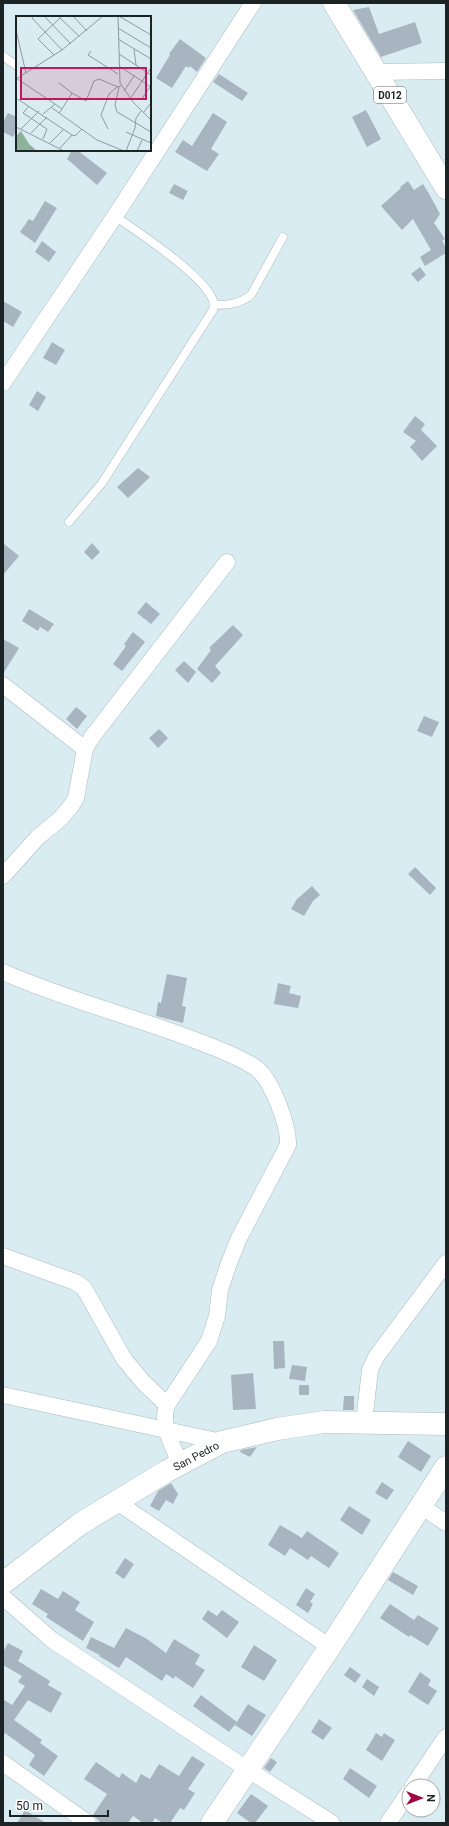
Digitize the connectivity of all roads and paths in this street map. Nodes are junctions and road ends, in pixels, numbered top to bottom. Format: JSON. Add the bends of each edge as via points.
{"nodes":[{"id":1,"x":253,"y":3,"type":"edge"},
{"id":2,"x":334,"y":3,"type":"edge"},
{"id":3,"x":3,"y":56,"type":"edge"},
{"id":4,"x":16,"y":65,"type":"edge"},
{"id":5,"x":446,"y":71,"type":"edge"},
{"id":6,"x":376,"y":72,"type":"junction"},
{"id":7,"x":446,"y":188,"type":"edge"},
{"id":8,"x":115,"y":216,"type":"junction"},
{"id":9,"x":283,"y":237,"type":"dead end"},
{"id":10,"x":214,"y":305,"type":"junction"},
{"id":11,"x":3,"y":383,"type":"edge"},
{"id":12,"x":69,"y":522,"type":"dead end"},
{"id":13,"x":227,"y":562,"type":"dead end"},
{"id":14,"x":3,"y":685,"type":"edge"},
{"id":15,"x":85,"y":749,"type":"junction"},
{"id":16,"x":3,"y":876,"type":"edge"},
{"id":17,"x":3,"y":972,"type":"edge"},
{"id":18,"x":3,"y":1256,"type":"edge"},
{"id":19,"x":446,"y":1263,"type":"edge"},
{"id":20,"x":3,"y":1395,"type":"edge"},
{"id":21,"x":167,"y":1405,"type":"junction"},
{"id":22,"x":364,"y":1422,"type":"junction"},
{"id":23,"x":446,"y":1424,"type":"edge"},
{"id":24,"x":168,"y":1432,"type":"junction"},
{"id":25,"x":222,"y":1442,"type":"junction"},
{"id":26,"x":180,"y":1464,"type":"junction"},
{"id":27,"x":446,"y":1467,"type":"edge"},
{"id":28,"x":117,"y":1502,"type":"junction"},
{"id":29,"x":421,"y":1506,"type":"junction"},
{"id":30,"x":446,"y":1523,"type":"edge"},
{"id":31,"x":3,"y":1583,"type":"edge"},
{"id":32,"x":3,"y":1597,"type":"edge"},
{"id":33,"x":330,"y":1647,"type":"junction"},
{"id":34,"x":446,"y":1737,"type":"edge"},
{"id":35,"x":3,"y":1764,"type":"edge"},
{"id":36,"x":247,"y":1769,"type":"junction"},
{"id":37,"x":418,"y":1778,"type":"edge"},
{"id":38,"x":401,"y":1804,"type":"edge"},
{"id":39,"x":88,"y":1823,"type":"edge"},
{"id":40,"x":212,"y":1823,"type":"edge"},
{"id":41,"x":332,"y":1823,"type":"edge"},
{"id":42,"x":388,"y":1823,"type":"edge"}],
"edges":[{"from":1,"to":8,"type":"street"},
{"from":2,"to":6,"type":"street","number":"D012"},
{"from":3,"to":4,"type":"lane"},
{"from":5,"to":6,"type":"street"},
{"from":6,"to":7,"type":"street","number":"D012"},
{"from":8,"to":10,"type":"lane","via":[[178,262],[203,285]]},
{"from":8,"to":11,"type":"street"},
{"from":9,"to":10,"type":"lane","via":[[251,295],[235,304]]},
{"from":10,"to":12,"type":"lane","via":[[209,319],[102,483]]},
{"from":13,"to":15,"type":"street"},
{"from":14,"to":15,"type":"street"},
{"from":15,"to":16,"type":"street","via":[[76,798],[71,806],[38,837]]},
{"from":17,"to":21,"type":"street","via":[[214,1048],[257,1069],[281,1108],[289,1134],[288,1145],[242,1232],[229,1263],[220,1290],[217,1316],[209,1341]]},
{"from":18,"to":21,"type":"street","via":[[75,1282],[84,1288],[124,1359]]},
{"from":19,"to":22,"type":"street","via":[[376,1357],[370,1370]]},
{"from":20,"to":24,"type":"street"},
{"from":21,"to":24,"type":"street","via":[[164,1412]]},
{"from":22,"to":23,"type":"street","name":"San Pedro"},
{"from":22,"to":25,"type":"street","name":"San Pedro","via":[[324,1422],[277,1429]]},
{"from":24,"to":25,"type":"street"},
{"from":24,"to":26,"type":"street"},
{"from":25,"to":26,"type":"street","name":"San Pedro"},
{"from":26,"to":28,"type":"street","name":"San Pedro"},
{"from":27,"to":29,"type":"street"},
{"from":28,"to":31,"type":"street","name":"San Pedro","via":[[80,1524]]},
{"from":28,"to":33,"type":"street"},
{"from":29,"to":30,"type":"street"},
{"from":29,"to":33,"type":"street"},
{"from":32,"to":36,"type":"street","via":[[52,1640]]},
{"from":33,"to":36,"type":"street"},
{"from":34,"to":37,"type":"street"},
{"from":35,"to":39,"type":"street"},
{"from":36,"to":40,"type":"street"},
{"from":36,"to":41,"type":"street"},
{"from":38,"to":42,"type":"street"}]}
